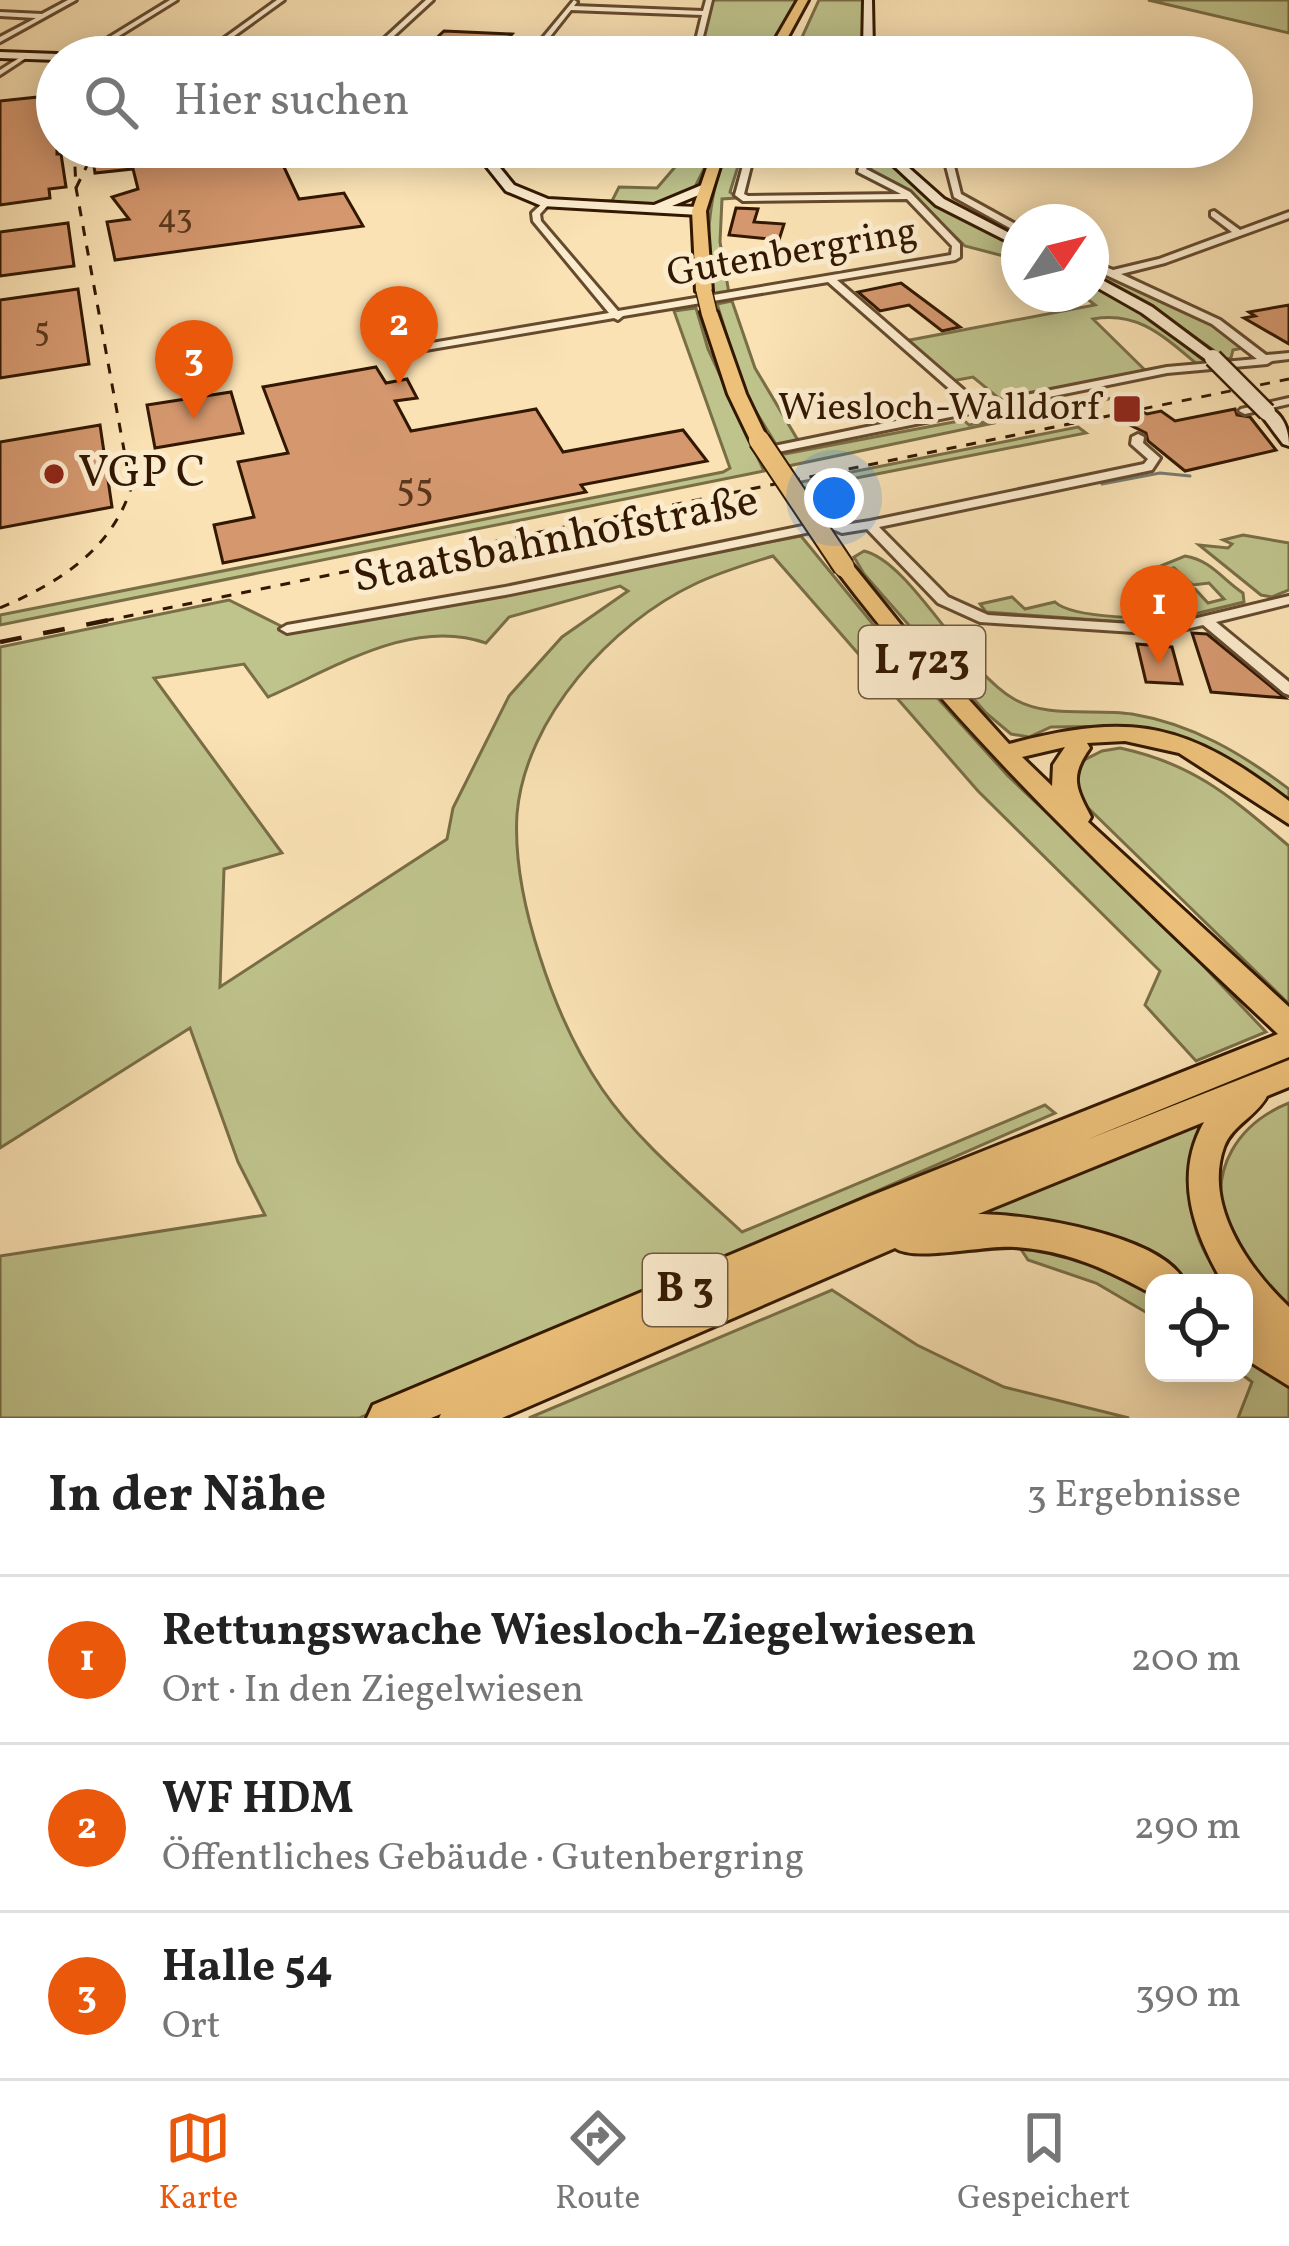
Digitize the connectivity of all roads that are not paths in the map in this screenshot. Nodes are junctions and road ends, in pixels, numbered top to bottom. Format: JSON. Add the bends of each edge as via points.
{"nodes":[{"id":1,"x":73,"y":0,"type":"edge"},
{"id":2,"x":174,"y":0,"type":"edge"},
{"id":3,"x":281,"y":0,"type":"edge"},
{"id":4,"x":430,"y":0,"type":"edge"},
{"id":5,"x":576,"y":0,"type":"edge"},
{"id":6,"x":710,"y":0,"type":"edge"},
{"id":7,"x":802,"y":0,"type":"edge"},
{"id":8,"x":814,"y":0,"type":"edge"},
{"id":9,"x":868,"y":0,"type":"edge"},
{"id":10,"x":570,"y":8,"type":"junction"},
{"id":11,"x":0,"y":14,"type":"edge"},
{"id":12,"x":703,"y":14,"type":"junction"},
{"id":13,"x":44,"y":16,"type":"junction"},
{"id":14,"x":115,"y":36,"type":"edge"},
{"id":15,"x":230,"y":36,"type":"edge"},
{"id":16,"x":390,"y":36,"type":"edge"},
{"id":17,"x":547,"y":36,"type":"edge"},
{"id":18,"x":699,"y":36,"type":"edge"},
{"id":19,"x":788,"y":36,"type":"edge"},
{"id":20,"x":797,"y":36,"type":"edge"},
{"id":21,"x":869,"y":36,"type":"edge"},
{"id":22,"x":0,"y":40,"type":"edge"},
{"id":23,"x":0,"y":55,"type":"edge"},
{"id":24,"x":26,"y":56,"type":"junction"},
{"id":25,"x":36,"y":57,"type":"edge"},
{"id":26,"x":0,"y":73,"type":"edge"},
{"id":27,"x":494,"y":168,"type":"edge"},
{"id":28,"x":711,"y":168,"type":"edge"},
{"id":29,"x":747,"y":168,"type":"edge"},
{"id":30,"x":865,"y":168,"type":"edge"},
{"id":31,"x":907,"y":168,"type":"edge"},
{"id":32,"x":952,"y":168,"type":"edge"},
{"id":33,"x":702,"y":189,"type":"junction"},
{"id":34,"x":909,"y":197,"type":"junction"},
{"id":35,"x":546,"y":202,"type":"junction"},
{"id":36,"x":655,"y":211,"type":"junction"},
{"id":37,"x":1214,"y":214,"type":"dead end"},
{"id":38,"x":1289,"y":215,"type":"edge"},
{"id":39,"x":699,"y":220,"type":"junction"},
{"id":40,"x":1001,"y":220,"type":"edge"},
{"id":41,"x":1239,"y":232,"type":"junction"},
{"id":42,"x":1001,"y":233,"type":"edge"},
{"id":43,"x":1109,"y":272,"type":"edge"},
{"id":44,"x":1112,"y":273,"type":"junction"},
{"id":45,"x":832,"y":281,"type":"junction"},
{"id":46,"x":1109,"y":288,"type":"edge"},
{"id":47,"x":618,"y":317,"type":"junction"},
{"id":48,"x":396,"y":352,"type":"dead end"},
{"id":49,"x":1248,"y":356,"type":"junction"},
{"id":50,"x":1289,"y":356,"type":"edge"},
{"id":51,"x":1289,"y":401,"type":"edge"},
{"id":52,"x":979,"y":409,"type":"junction"},
{"id":53,"x":1245,"y":411,"type":"dead end"},
{"id":54,"x":1138,"y":437,"type":"dead end"},
{"id":55,"x":1289,"y":441,"type":"edge"},
{"id":56,"x":769,"y":444,"type":"junction"},
{"id":57,"x":870,"y":525,"type":"junction"},
{"id":58,"x":1289,"y":600,"type":"edge"},
{"id":59,"x":1207,"y":620,"type":"junction"},
{"id":60,"x":287,"y":629,"type":"dead end"},
{"id":61,"x":1289,"y":690,"type":"edge"},
{"id":62,"x":1078,"y":748,"type":"junction"},
{"id":63,"x":1013,"y":761,"type":"junction"},
{"id":64,"x":1289,"y":815,"type":"edge"},
{"id":65,"x":1289,"y":832,"type":"edge"},
{"id":66,"x":1088,"y":835,"type":"junction"},
{"id":67,"x":1289,"y":1026,"type":"edge"},
{"id":68,"x":1289,"y":1043,"type":"edge"},
{"id":69,"x":1280,"y":1076,"type":"edge"},
{"id":70,"x":852,"y":1249,"type":"junction"},
{"id":71,"x":1150,"y":1274,"type":"edge"},
{"id":72,"x":1289,"y":1332,"type":"edge"},
{"id":73,"x":1253,"y":1342,"type":"edge"},
{"id":74,"x":1289,"y":1367,"type":"edge"},
{"id":75,"x":386,"y":1418,"type":"edge"},
{"id":76,"x":458,"y":1418,"type":"edge"}],
"edges":[{"from":1,"to":13,"type":"street"},
{"from":2,"to":14,"type":"street"},
{"from":3,"to":15,"type":"street"},
{"from":4,"to":16,"type":"street"},
{"from":5,"to":10,"type":"street"},
{"from":6,"to":12,"type":"street"},
{"from":7,"to":19,"type":"main road"},
{"from":8,"to":20,"type":"main road"},
{"from":9,"to":21,"type":"street"},
{"from":10,"to":12,"type":"street"},
{"from":10,"to":17,"type":"street"},
{"from":11,"to":13,"type":"street"},
{"from":12,"to":18,"type":"street"},
{"from":13,"to":22,"type":"street"},
{"from":23,"to":24,"type":"street"},
{"from":24,"to":25,"type":"street"},
{"from":24,"to":26,"type":"street"},
{"from":27,"to":35,"type":"street","name":"Gutenbergring","via":[[510,188]]},
{"from":28,"to":33,"type":"main road","number":"L 723"},
{"from":29,"to":34,"type":"street","via":[[739,195],[746,199]]},
{"from":30,"to":34,"type":"street","name":"Gutenbergring"},
{"from":31,"to":42,"type":"street","via":[[923,188]]},
{"from":32,"to":40,"type":"street","via":[[957,195]]},
{"from":33,"to":36,"type":"street"},
{"from":33,"to":39,"type":"main road","number":"L 723"},
{"from":34,"to":45,"type":"street","name":"Gutenbergring","via":[[958,255]]},
{"from":35,"to":36,"type":"street","name":"Gutenbergring"},
{"from":35,"to":47,"type":"street","name":"Gutenbergring","via":[[537,221]]},
{"from":36,"to":39,"type":"street"},
{"from":37,"to":41,"type":"street"},
{"from":38,"to":41,"type":"street"},
{"from":39,"to":56,"type":"main road","number":"L 723","bridge":true,"via":[[709,312],[737,394]]},
{"from":41,"to":44,"type":"street"},
{"from":43,"to":44,"type":"street"},
{"from":44,"to":49,"type":"street","via":[[1216,322],[1244,340]]},
{"from":45,"to":47,"type":"street","name":"Gutenbergring"},
{"from":45,"to":52,"type":"street"},
{"from":46,"to":55,"type":"street","bridge":true,"via":[[1213,358]]},
{"from":47,"to":48,"type":"street","name":"Gutenbergring"},
{"from":49,"to":50,"type":"street","via":[[1261,364]]},
{"from":49,"to":52,"type":"street"},
{"from":51,"to":53,"type":"street"},
{"from":52,"to":56,"type":"street"},
{"from":54,"to":57,"type":"street","name":"Staatsbahnhofstraße","via":[[1154,458],[1148,467]]},
{"from":56,"to":63,"type":"main road","number":"L 723","bridge":true,"via":[[844,567]]},
{"from":57,"to":59,"type":"street","via":[[944,600],[972,616],[1154,631]]},
{"from":57,"to":60,"type":"street","name":"Staatsbahnhofstraße","via":[[832,524]]},
{"from":58,"to":59,"type":"street"},
{"from":59,"to":61,"type":"street"},
{"from":62,"to":63,"type":"main road"},
{"from":62,"to":65,"type":"main road","via":[[1133,744],[1176,756]]},
{"from":62,"to":66,"type":"main road","via":[[1062,768],[1062,784]]},
{"from":63,"to":64,"type":"main road","via":[[1094,730],[1153,736],[1213,759]]},
{"from":63,"to":66,"type":"main road","number":"L 723"},
{"from":66,"to":67,"type":"main road","number":"L 723"},
{"from":68,"to":75,"type":"main road","number":"B 3"},
{"from":69,"to":70,"type":"main road","number":"B 3"},
{"from":69,"to":72,"type":"main road","via":[[1226,1117],[1208,1146],[1205,1180],[1232,1268]]},
{"from":70,"to":71,"type":"main road","via":[[967,1227],[1018,1228],[1099,1248]]},
{"from":70,"to":76,"type":"main road","number":"B 3"},
{"from":73,"to":74,"type":"main road"}]}
